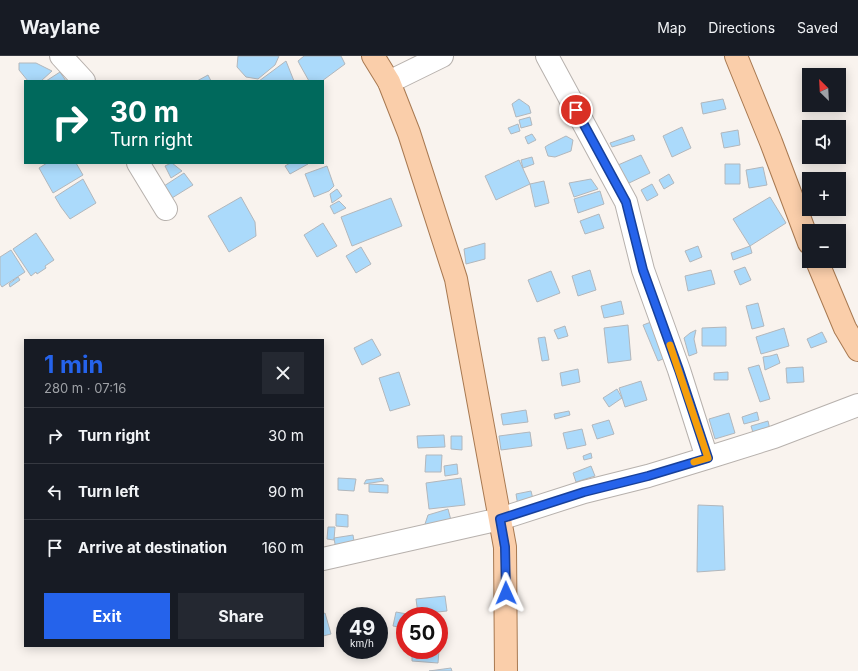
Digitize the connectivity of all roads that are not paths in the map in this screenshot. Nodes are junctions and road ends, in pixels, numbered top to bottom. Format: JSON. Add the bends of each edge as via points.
{"nodes":[{"id":1,"x":61,"y":56,"type":"edge"},
{"id":2,"x":373,"y":56,"type":"edge"},
{"id":3,"x":442,"y":56,"type":"edge"},
{"id":4,"x":547,"y":56,"type":"edge"},
{"id":5,"x":736,"y":56,"type":"edge"},
{"id":6,"x":83,"y":80,"type":"edge"},
{"id":7,"x":389,"y":82,"type":"junction"},
{"id":8,"x":139,"y":164,"type":"edge"},
{"id":9,"x":166,"y":209,"type":"dead end"},
{"id":10,"x":802,"y":224,"type":"edge"},
{"id":11,"x":820,"y":268,"type":"edge"},
{"id":12,"x":858,"y":350,"type":"edge"},
{"id":13,"x":858,"y":405,"type":"edge"},
{"id":14,"x":708,"y":458,"type":"junction"},
{"id":15,"x":500,"y":519,"type":"junction"},
{"id":16,"x":324,"y":559,"type":"edge"},
{"id":17,"x":506,"y":671,"type":"edge"}],
"edges":[{"from":1,"to":6,"type":"street"},
{"from":2,"to":7,"type":"main road"},
{"from":3,"to":7,"type":"street"},
{"from":4,"to":14,"type":"street","via":[[626,202],[643,270]]},
{"from":5,"to":10,"type":"main road"},
{"from":7,"to":15,"type":"main road","via":[[409,134],[456,279]]},
{"from":8,"to":9,"type":"street"},
{"from":11,"to":12,"type":"main road","via":[[844,328]]},
{"from":13,"to":14,"type":"street","via":[[774,437]]},
{"from":14,"to":15,"type":"street","via":[[584,492]]},
{"from":15,"to":16,"type":"street"},
{"from":15,"to":17,"type":"main road","via":[[505,547]]}]}
